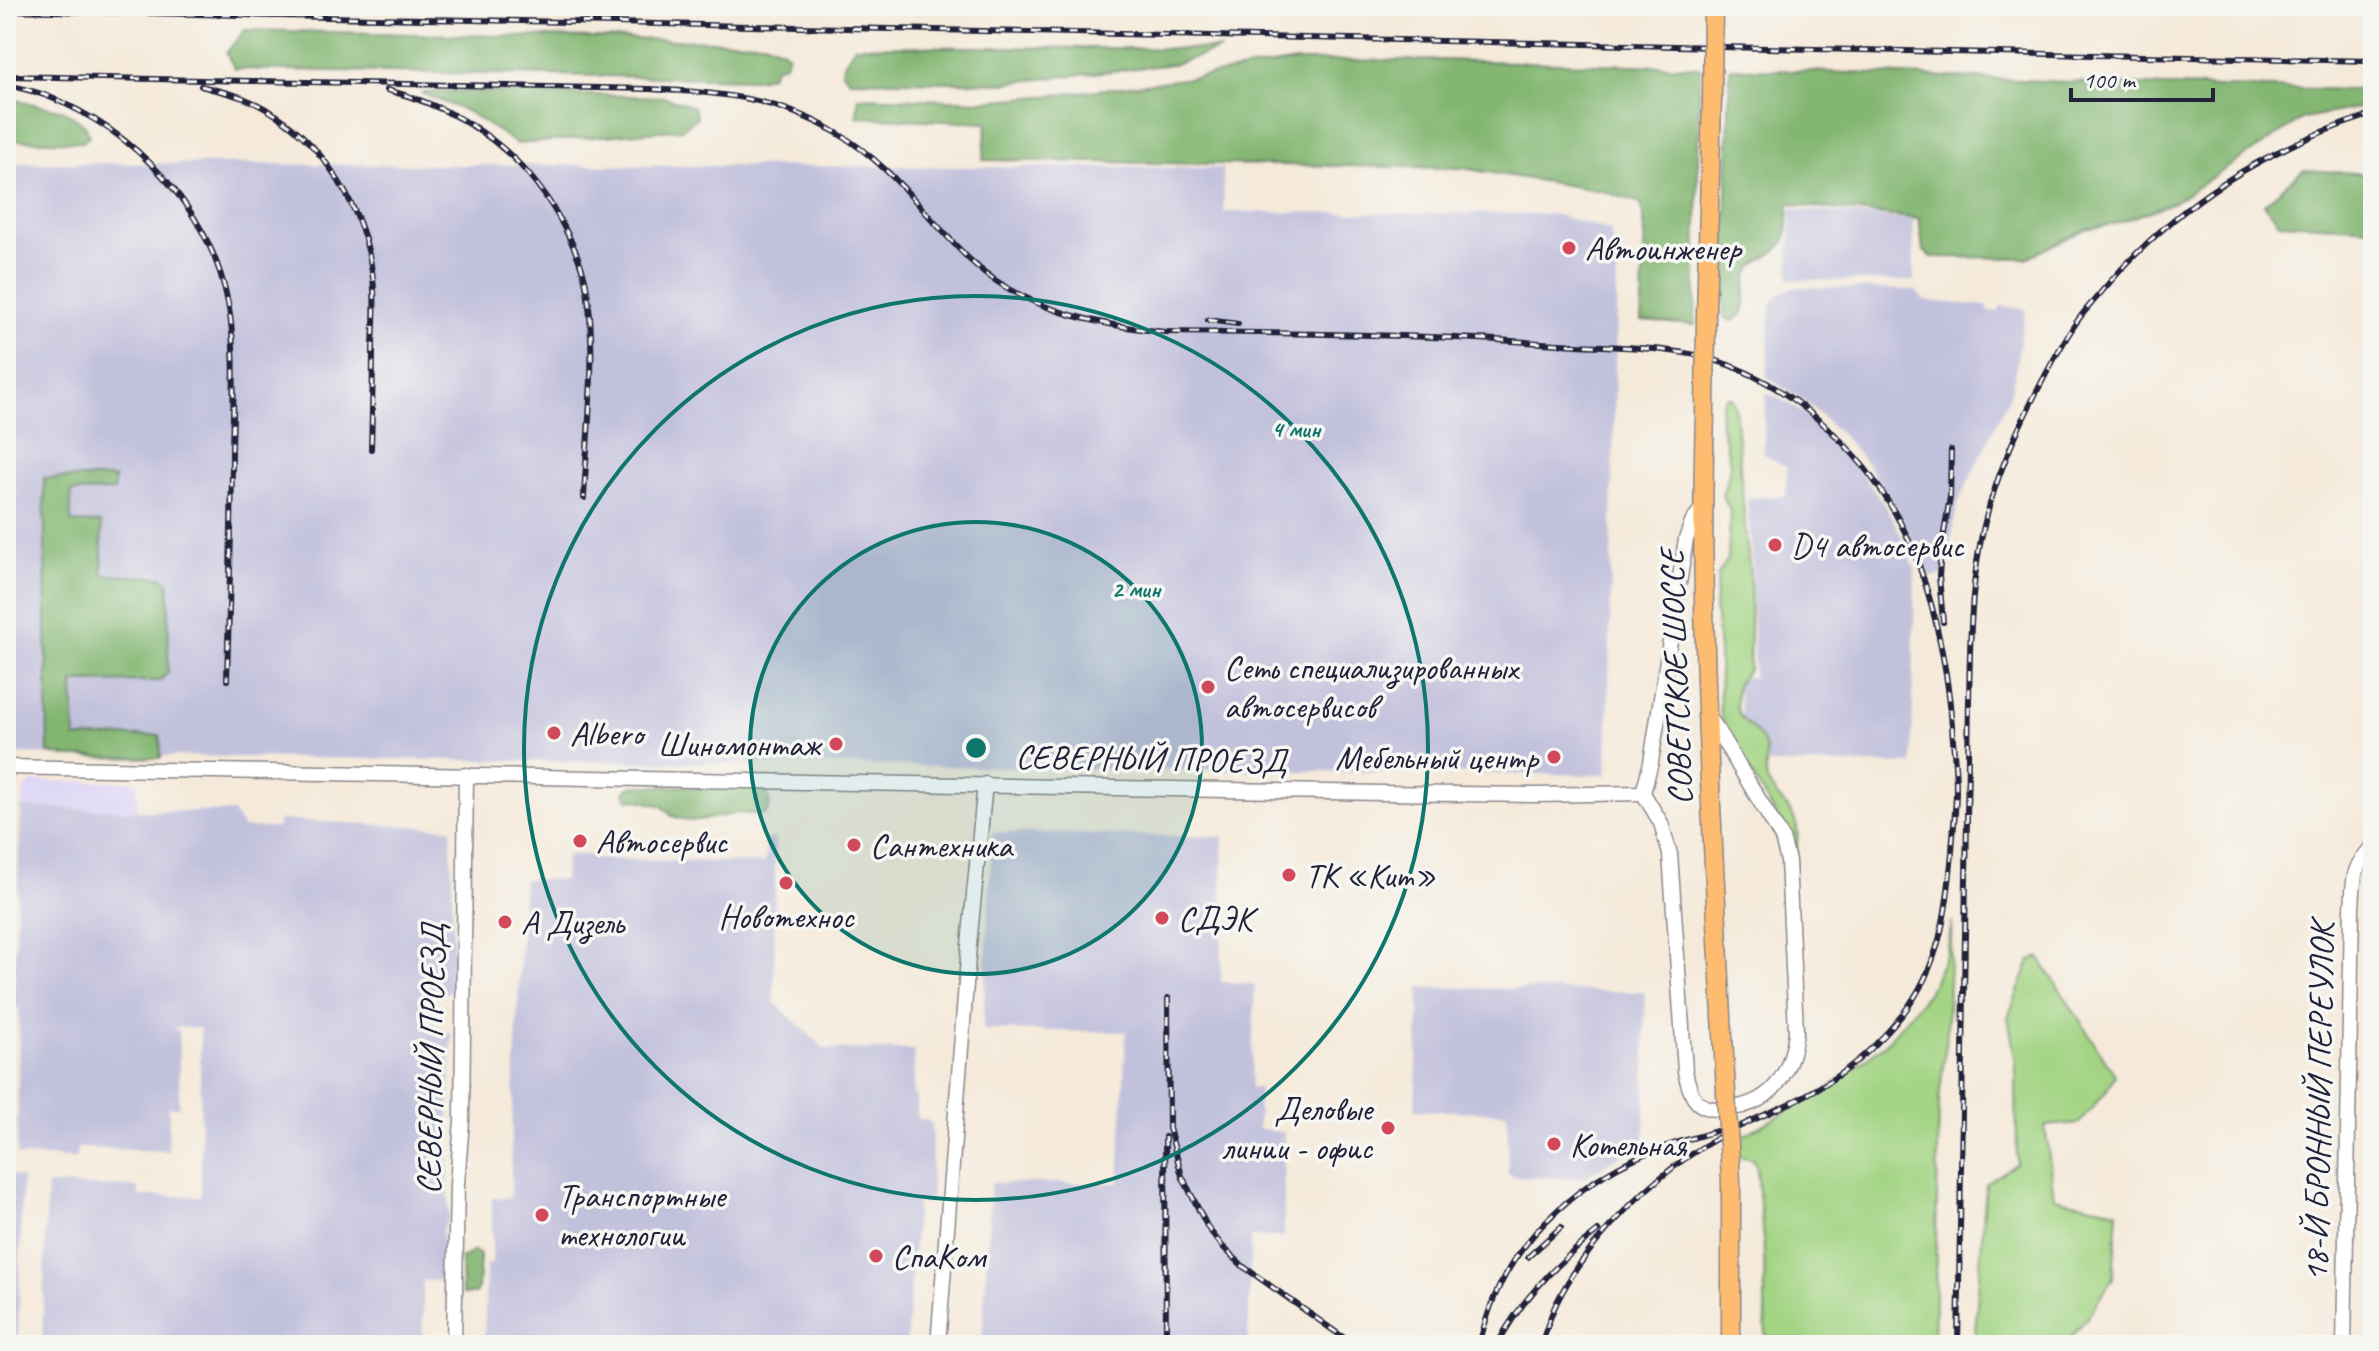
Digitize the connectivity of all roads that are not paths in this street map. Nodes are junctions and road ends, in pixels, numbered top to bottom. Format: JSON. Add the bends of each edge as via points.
{"nodes":[{"id":1,"x":1713,"y":6,"type":"edge"},
{"id":2,"x":1702,"y":508,"type":"junction"},
{"id":3,"x":1706,"y":709,"type":"junction"},
{"id":4,"x":6,"y":767,"type":"edge"},
{"id":5,"x":466,"y":775,"type":"junction"},
{"id":6,"x":985,"y":784,"type":"junction"},
{"id":7,"x":1643,"y":793,"type":"junction"},
{"id":8,"x":2373,"y":847,"type":"edge"},
{"id":9,"x":454,"y":1345,"type":"edge"},
{"id":10,"x":938,"y":1345,"type":"edge"},
{"id":11,"x":1731,"y":1345,"type":"edge"},
{"id":12,"x":2344,"y":1345,"type":"edge"}],
"edges":[{"from":1,"to":2,"type":"main road","name":"СОВЕТСКОЕ ШОССЕ","bridge":true},
{"from":2,"to":3,"type":"main road","name":"СОВЕТСКОЕ ШОССЕ"},
{"from":2,"to":7,"type":"street","via":[[1686,539]]},
{"from":3,"to":7,"type":"street","via":[[1782,838],[1788,861],[1794,1049],[1774,1087],[1743,1108],[1710,1110],[1689,1092],[1670,854],[1661,823]]},
{"from":3,"to":11,"type":"main road","name":"СОВЕТСКОЕ ШОССЕ","bridge":true,"via":[[1731,1181]]},
{"from":4,"to":5,"type":"street","name":"СЕВЕРНЫЙ ПРОЕЗД"},
{"from":5,"to":6,"type":"street","name":"СЕВЕРНЫЙ ПРОЕЗД"},
{"from":5,"to":9,"type":"street","name":"СЕВЕРНЫЙ ПРОЕЗД"},
{"from":6,"to":7,"type":"street","name":"СЕВЕРНЫЙ ПРОЕЗД"},
{"from":6,"to":10,"type":"street"},
{"from":8,"to":12,"type":"street","name":"18-Й БРОННЫЙ ПЕРЕУЛОК","via":[[2359,861],[2352,909]]}]}
